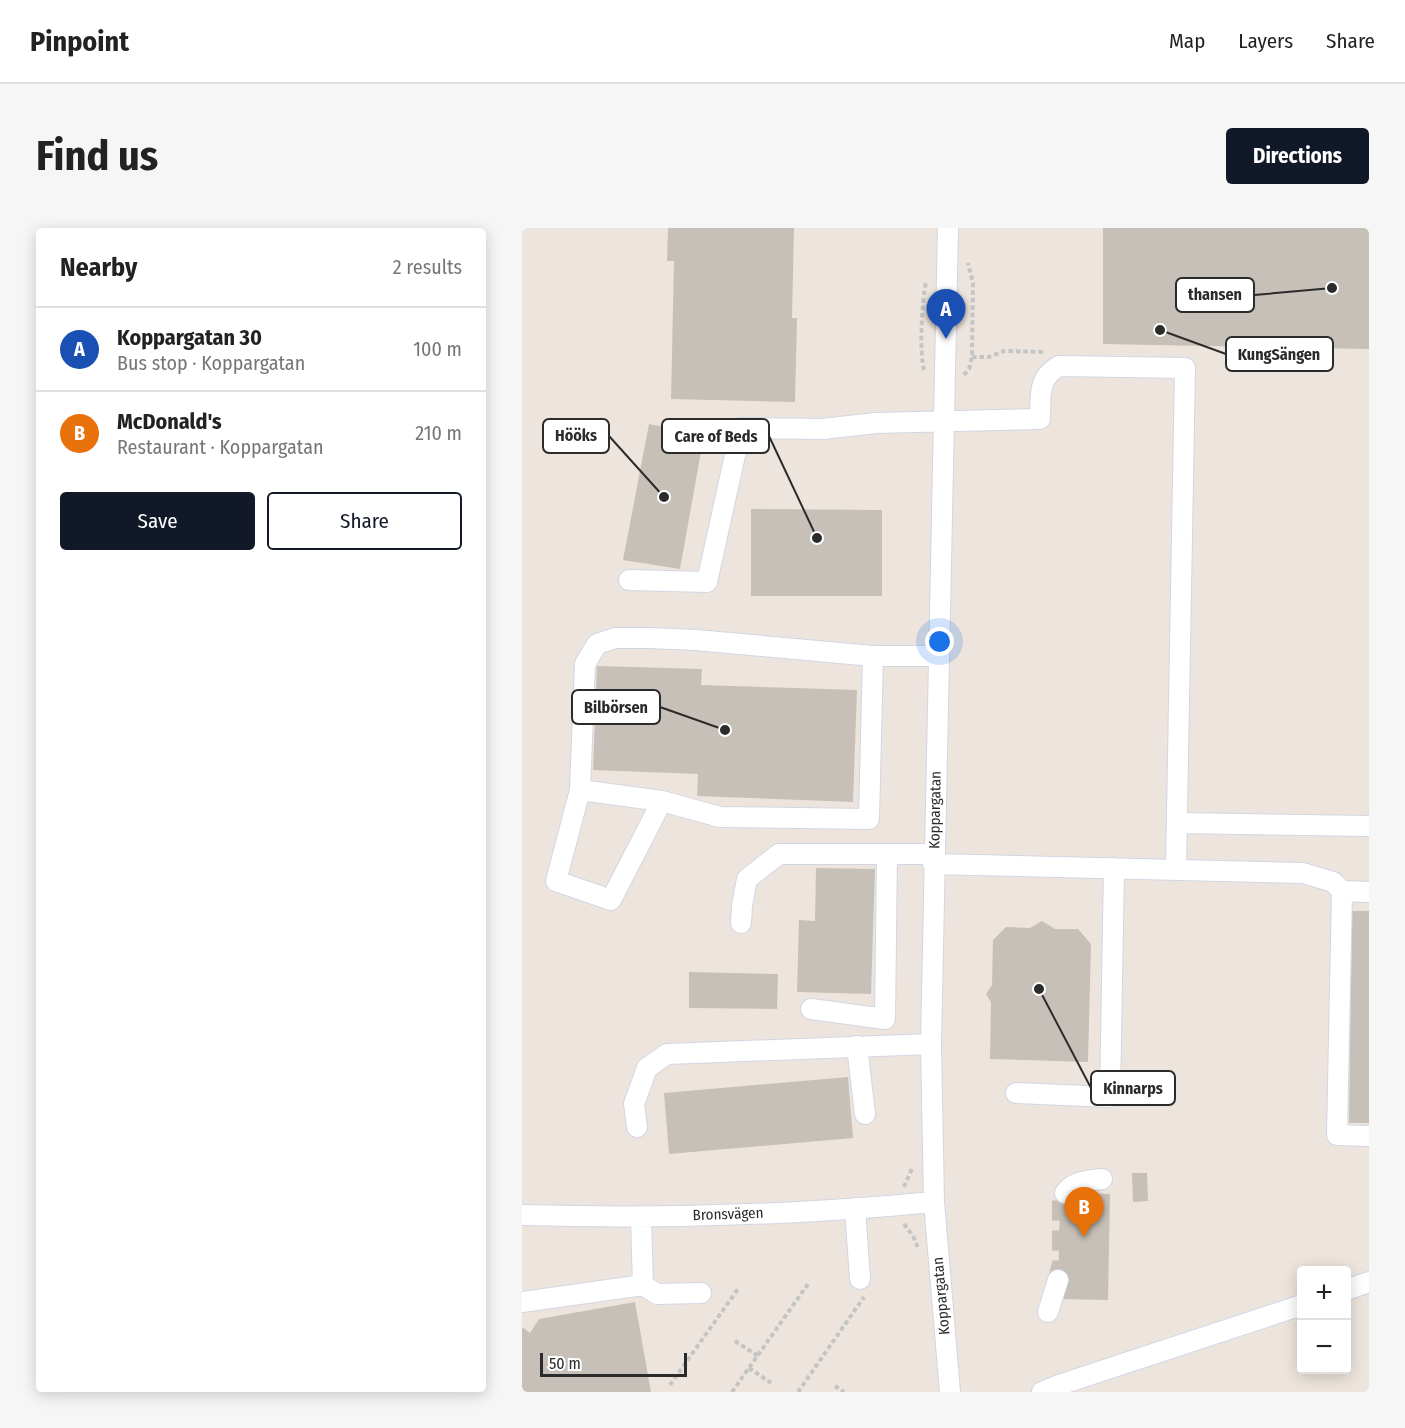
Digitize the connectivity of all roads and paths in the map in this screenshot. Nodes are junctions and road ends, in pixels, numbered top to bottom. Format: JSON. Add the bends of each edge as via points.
{"nodes":[{"id":1,"x":948,"y":228,"type":"edge"},
{"id":2,"x":966,"y":256,"type":"dead end"},
{"id":3,"x":1048,"y":352,"type":"dead end"},
{"id":4,"x":972,"y":357,"type":"junction"},
{"id":5,"x":963,"y":376,"type":"dead end"},
{"id":6,"x":945,"y":420,"type":"junction"},
{"id":7,"x":629,"y":580,"type":"dead end"},
{"id":8,"x":873,"y":656,"type":"junction"},
{"id":9,"x":939,"y":656,"type":"junction"},
{"id":10,"x":580,"y":790,"type":"junction"},
{"id":11,"x":662,"y":801,"type":"junction"},
{"id":12,"x":1177,"y":823,"type":"junction"},
{"id":13,"x":1369,"y":826,"type":"edge"},
{"id":14,"x":887,"y":854,"type":"junction"},
{"id":15,"x":934,"y":859,"type":"junction"},
{"id":16,"x":1114,"y":868,"type":"junction"},
{"id":17,"x":1176,"y":869,"type":"junction"},
{"id":18,"x":1342,"y":891,"type":"junction"},
{"id":19,"x":1369,"y":892,"type":"edge"},
{"id":20,"x":741,"y":923,"type":"dead end"},
{"id":21,"x":812,"y":1010,"type":"dead end"},
{"id":22,"x":931,"y":1044,"type":"junction"},
{"id":23,"x":857,"y":1046,"type":"junction"},
{"id":24,"x":1016,"y":1093,"type":"dead end"},
{"id":25,"x":865,"y":1114,"type":"dead end"},
{"id":26,"x":637,"y":1127,"type":"dead end"},
{"id":27,"x":1369,"y":1136,"type":"edge"},
{"id":28,"x":1102,"y":1179,"type":"dead end"},
{"id":29,"x":1065,"y":1193,"type":"dead end"},
{"id":30,"x":934,"y":1202,"type":"junction"},
{"id":31,"x":855,"y":1208,"type":"junction"},
{"id":32,"x":522,"y":1215,"type":"edge"},
{"id":33,"x":641,"y":1218,"type":"junction"},
{"id":34,"x":1058,"y":1280,"type":"tunnel mouth"},
{"id":35,"x":1369,"y":1282,"type":"edge"},
{"id":36,"x":808,"y":1284,"type":"dead end"},
{"id":37,"x":644,"y":1285,"type":"junction"},
{"id":38,"x":864,"y":1285,"type":"joint"},
{"id":39,"x":738,"y":1289,"type":"dead end"},
{"id":40,"x":1351,"y":1289,"type":"edge"},
{"id":41,"x":701,"y":1293,"type":"dead end"},
{"id":42,"x":522,"y":1302,"type":"edge"},
{"id":43,"x":1297,"y":1307,"type":"edge"},
{"id":44,"x":1048,"y":1312,"type":"dead end"},
{"id":45,"x":735,"y":1341,"type":"dead end"},
{"id":46,"x":758,"y":1356,"type":"junction"},
{"id":47,"x":749,"y":1368,"type":"junction"},
{"id":48,"x":771,"y":1383,"type":"dead end"},
{"id":49,"x":670,"y":1385,"type":"dead end"},
{"id":50,"x":835,"y":1386,"type":"dead end"},
{"id":51,"x":732,"y":1392,"type":"edge"},
{"id":52,"x":798,"y":1392,"type":"edge"},
{"id":53,"x":844,"y":1392,"type":"edge"},
{"id":54,"x":951,"y":1392,"type":"edge"},
{"id":55,"x":1042,"y":1392,"type":"edge"}],
"edges":[{"from":1,"to":6,"type":"street","name":"Koppargatan"},
{"from":2,"to":4,"type":"path","via":[[973,283]]},
{"from":3,"to":4,"type":"path","via":[[1004,351],[989,357]]},
{"from":4,"to":5,"type":"path"},
{"from":6,"to":7,"type":"street","via":[[822,429],[741,428],[707,582]]},
{"from":6,"to":9,"type":"street","name":"Koppargatan"},
{"from":6,"to":12,"type":"street","via":[[1040,419],[1042,384],[1048,372],[1059,366],[1185,368]]},
{"from":8,"to":9,"type":"street"},
{"from":8,"to":10,"type":"street","via":[[696,640],[615,638],[597,644],[585,664]]},
{"from":8,"to":11,"type":"street","via":[[869,819],[720,817]]},
{"from":9,"to":15,"type":"street","name":"Koppargatan"},
{"from":10,"to":11,"type":"street"},
{"from":10,"to":11,"type":"street","via":[[556,881],[611,900]]},
{"from":12,"to":13,"type":"street"},
{"from":12,"to":17,"type":"street"},
{"from":14,"to":15,"type":"street"},
{"from":14,"to":20,"type":"street","via":[[779,854],[747,879]]},
{"from":14,"to":21,"type":"street","via":[[885,1019]]},
{"from":15,"to":16,"type":"street"},
{"from":15,"to":22,"type":"street","name":"Koppargatan"},
{"from":16,"to":17,"type":"street"},
{"from":16,"to":24,"type":"street","via":[[1110,1097]]},
{"from":17,"to":18,"type":"street","via":[[1303,873],[1333,882]]},
{"from":18,"to":19,"type":"street"},
{"from":18,"to":27,"type":"street","via":[[1337,1136]]},
{"from":22,"to":23,"type":"street"},
{"from":22,"to":30,"type":"street","name":"Koppargatan"},
{"from":23,"to":25,"type":"street"},
{"from":23,"to":26,"type":"street","via":[[667,1054],[646,1068],[634,1104]]},
{"from":28,"to":29,"type":"street","via":[[1079,1182]]},
{"from":30,"to":31,"type":"street","name":"Bronsvägen"},
{"from":30,"to":54,"type":"street","name":"Koppargatan"},
{"from":31,"to":33,"type":"street","name":"Bronsvägen"},
{"from":31,"to":38,"type":"street"},
{"from":32,"to":33,"type":"street","name":"Bronsvägen"},
{"from":33,"to":37,"type":"street"},
{"from":34,"to":44,"type":"street"},
{"from":35,"to":40,"type":"street"},
{"from":36,"to":46,"type":"path"},
{"from":37,"to":41,"type":"street","via":[[657,1294]]},
{"from":37,"to":42,"type":"street"},
{"from":38,"to":52,"type":"path"},
{"from":39,"to":49,"type":"path"},
{"from":43,"to":55,"type":"street"},
{"from":45,"to":46,"type":"path"},
{"from":46,"to":47,"type":"path"},
{"from":47,"to":48,"type":"path"},
{"from":47,"to":51,"type":"path"},
{"from":50,"to":53,"type":"path"}]}
